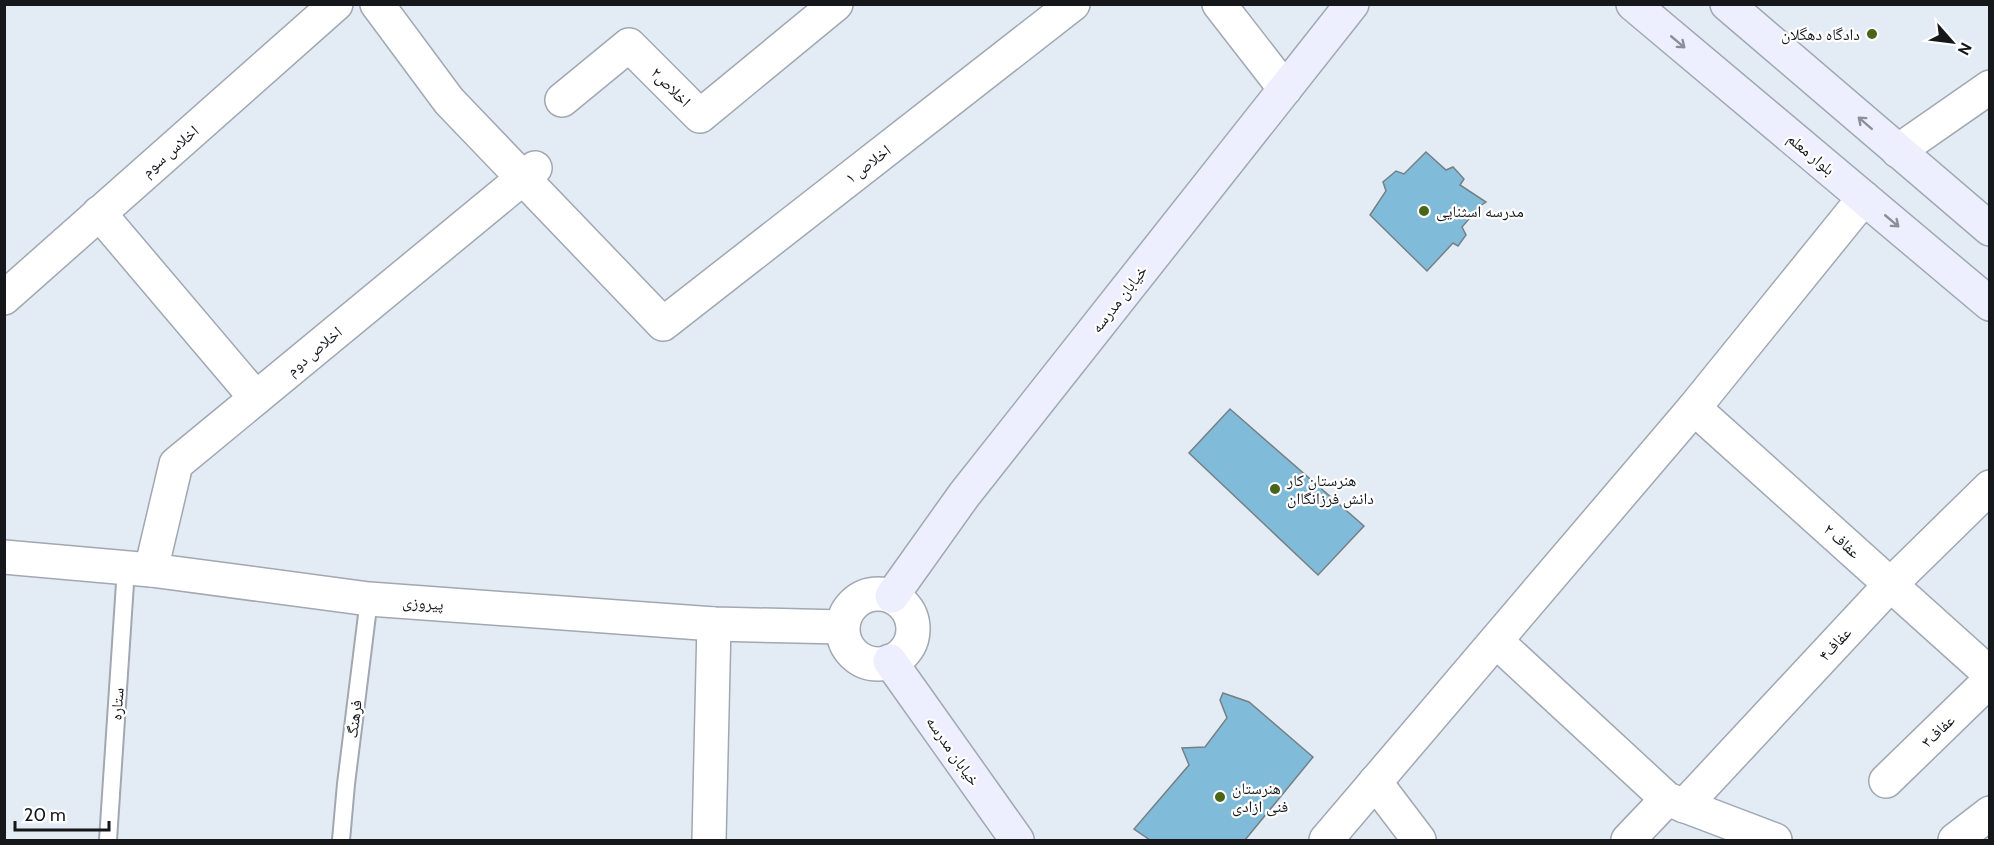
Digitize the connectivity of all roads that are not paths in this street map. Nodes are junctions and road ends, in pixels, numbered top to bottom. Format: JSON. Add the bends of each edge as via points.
{"nodes":[{"id":1,"x":336,"y":4,"type":"edge"},
{"id":2,"x":377,"y":4,"type":"edge"},
{"id":3,"x":1073,"y":4,"type":"edge"},
{"id":4,"x":1219,"y":4,"type":"edge"},
{"id":5,"x":1352,"y":4,"type":"edge"},
{"id":6,"x":1633,"y":4,"type":"edge"},
{"id":7,"x":1727,"y":4,"type":"edge"},
{"id":8,"x":819,"y":10,"type":"edge"},
{"id":9,"x":1989,"y":87,"type":"edge"},
{"id":10,"x":1285,"y":89,"type":"junction"},
{"id":11,"x":562,"y":100,"type":"dead end"},
{"id":12,"x":1898,"y":151,"type":"junction"},
{"id":13,"x":529,"y":173,"type":"junction"},
{"id":14,"x":1864,"y":198,"type":"junction"},
{"id":15,"x":99,"y":213,"type":"junction"},
{"id":16,"x":1989,"y":229,"type":"edge"},
{"id":17,"x":4,"y":298,"type":"edge"},
{"id":18,"x":1989,"y":304,"type":"edge"},
{"id":19,"x":256,"y":398,"type":"junction"},
{"id":20,"x":1694,"y":408,"type":"junction"},
{"id":21,"x":1989,"y":488,"type":"edge"},
{"id":22,"x":4,"y":558,"type":"edge"},
{"id":23,"x":139,"y":569,"type":"junction"},
{"id":24,"x":1890,"y":585,"type":"junction"},
{"id":25,"x":892,"y":596,"type":"junction"},
{"id":26,"x":369,"y":599,"type":"junction"},
{"id":27,"x":714,"y":624,"type":"junction"},
{"id":28,"x":842,"y":627,"type":"junction"},
{"id":29,"x":1496,"y":640,"type":"junction"},
{"id":30,"x":890,"y":662,"type":"junction"},
{"id":31,"x":1989,"y":674,"type":"edge"},
{"id":32,"x":1989,"y":680,"type":"edge"},
{"id":33,"x":1886,"y":781,"type":"dead end"},
{"id":34,"x":1375,"y":782,"type":"junction"},
{"id":35,"x":1676,"y":802,"type":"junction"},
{"id":36,"x":1989,"y":813,"type":"edge"},
{"id":37,"x":108,"y":840,"type":"edge"},
{"id":38,"x":341,"y":840,"type":"edge"},
{"id":39,"x":709,"y":840,"type":"edge"},
{"id":40,"x":1017,"y":840,"type":"edge"},
{"id":41,"x":1326,"y":840,"type":"edge"},
{"id":42,"x":1419,"y":840,"type":"edge"},
{"id":43,"x":1628,"y":840,"type":"edge"},
{"id":44,"x":1775,"y":840,"type":"edge"},
{"id":45,"x":1955,"y":840,"type":"edge"}],
"edges":[{"from":1,"to":15,"type":"street","name":"اخلاس سوم"},
{"from":2,"to":13,"type":"street","via":[[449,101]]},
{"from":3,"to":13,"type":"street","name":"اخلاص ۱","via":[[663,324]]},
{"from":4,"to":10,"type":"street"},
{"from":5,"to":10,"type":"main road","name":"خیابان مدرسه"},
{"from":6,"to":14,"type":"main road","name":"بلوار معلم","one_way":true},
{"from":12,"to":7,"type":"main road","one_way":true},
{"from":8,"to":11,"type":"street","name":"اخلاص۲","via":[[700,116],[628,45]]},
{"from":9,"to":12,"type":"street"},
{"from":10,"to":25,"type":"main road","name":"خیابان مدرسه","via":[[971,485]]},
{"from":12,"to":16,"type":"main road"},
{"from":13,"to":19,"type":"street","name":"اخلاص دوم"},
{"from":14,"to":18,"type":"main road","name":"بلوار معلم","one_way":true},
{"from":14,"to":20,"type":"street"},
{"from":15,"to":17,"type":"street","name":"اخلاس سوم"},
{"from":15,"to":19,"type":"street"},
{"from":19,"to":23,"type":"street","name":"اخلاص دوم","via":[[176,464]]},
{"from":20,"to":24,"type":"street","name":"عفاف ۲"},
{"from":20,"to":29,"type":"street"},
{"from":21,"to":24,"type":"street","name":"عفاف۴"},
{"from":22,"to":23,"type":"street","name":"پیروزی"},
{"from":23,"to":26,"type":"street","name":"پیروزی"},
{"from":23,"to":37,"type":"lane","name":"ستاره"},
{"from":24,"to":31,"type":"street","name":"عفاف ۲"},
{"from":24,"to":35,"type":"street","name":"عفاف۴"},
{"from":25,"to":28,"type":"street","via":[[869,594],[859,599],[850,606]]},
{"from":25,"to":30,"type":"street","via":[[908,612],[912,635],[909,646]]},
{"from":26,"to":27,"type":"street","name":"پیروزی"},
{"from":26,"to":38,"type":"lane","name":"فرهنگ"},
{"from":27,"to":28,"type":"street","name":"پیروزی"},
{"from":27,"to":39,"type":"street"},
{"from":28,"to":30,"type":"street","via":[[844,639],[856,657],[879,664]]},
{"from":29,"to":34,"type":"street"},
{"from":29,"to":35,"type":"street"},
{"from":30,"to":40,"type":"main road","name":"خیابان مدرسه"},
{"from":32,"to":33,"type":"street","name":"عفاف۳"},
{"from":34,"to":41,"type":"street"},
{"from":34,"to":42,"type":"street"},
{"from":35,"to":43,"type":"street","name":"عفاف۴"},
{"from":35,"to":44,"type":"street"},
{"from":36,"to":45,"type":"street"}]}
